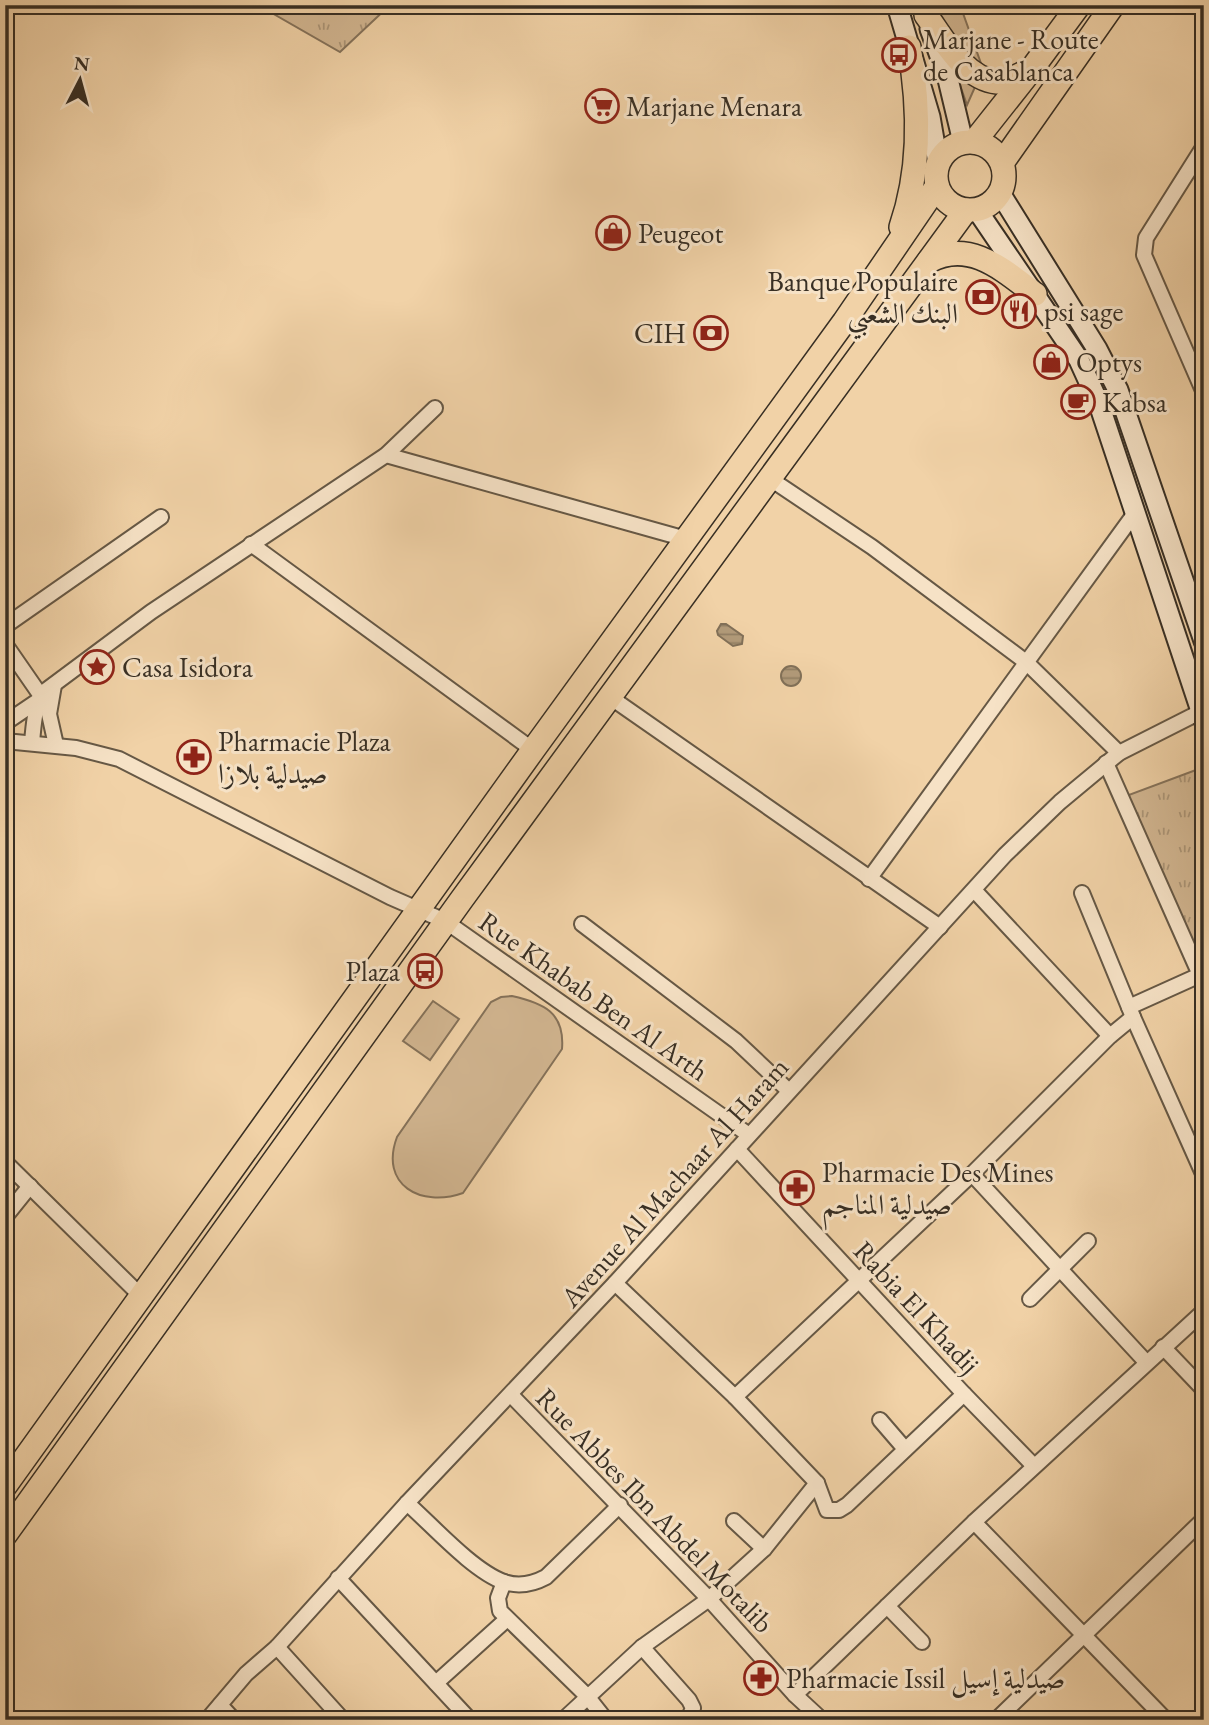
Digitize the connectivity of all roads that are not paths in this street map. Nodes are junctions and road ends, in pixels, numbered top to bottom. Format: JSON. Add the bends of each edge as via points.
{"nodes":[{"id":1,"x":897,"y":5,"type":"edge"},
{"id":2,"x":1079,"y":5,"type":"edge"},
{"id":3,"x":1113,"y":5,"type":"edge"},
{"id":4,"x":924,"y":10,"type":"edge"},
{"id":5,"x":909,"y":47,"type":"junction"},
{"id":6,"x":1031,"y":70,"type":"junction"},
{"id":7,"x":968,"y":142,"type":"junction"},
{"id":8,"x":1201,"y":151,"type":"edge"},
{"id":9,"x":938,"y":163,"type":"junction"},
{"id":10,"x":1002,"y":163,"type":"junction"},
{"id":11,"x":1204,"y":171,"type":"edge"},
{"id":12,"x":937,"y":186,"type":"junction"},
{"id":13,"x":1000,"y":193,"type":"junction"},
{"id":14,"x":971,"y":210,"type":"junction"},
{"id":15,"x":892,"y":252,"type":"junction"},
{"id":16,"x":929,"y":261,"type":"junction"},
{"id":17,"x":1035,"y":294,"type":"junction"},
{"id":18,"x":1204,"y":393,"type":"edge"},
{"id":19,"x":435,"y":408,"type":"dead end"},
{"id":20,"x":386,"y":455,"type":"junction"},
{"id":21,"x":769,"y":478,"type":"junction"},
{"id":22,"x":1135,"y":513,"type":"junction"},
{"id":23,"x":161,"y":517,"type":"dead end"},
{"id":24,"x":686,"y":540,"type":"junction"},
{"id":25,"x":251,"y":544,"type":"junction"},
{"id":26,"x":5,"y":626,"type":"edge"},
{"id":27,"x":1204,"y":641,"type":"edge"},
{"id":28,"x":5,"y":644,"type":"edge"},
{"id":29,"x":1026,"y":662,"type":"junction"},
{"id":30,"x":55,"y":683,"type":"junction"},
{"id":31,"x":610,"y":697,"type":"junction"},
{"id":32,"x":40,"y":698,"type":"junction"},
{"id":33,"x":1203,"y":714,"type":"edge"},
{"id":34,"x":5,"y":723,"type":"edge"},
{"id":35,"x":5,"y":741,"type":"edge"},
{"id":36,"x":32,"y":742,"type":"junction"},
{"id":37,"x":56,"y":745,"type":"junction"},
{"id":38,"x":533,"y":750,"type":"junction"},
{"id":39,"x":1119,"y":753,"type":"junction"},
{"id":40,"x":1106,"y":763,"type":"junction"},
{"id":41,"x":869,"y":879,"type":"junction"},
{"id":42,"x":974,"y":890,"type":"junction"},
{"id":43,"x":1082,"y":892,"type":"dead end"},
{"id":44,"x":419,"y":911,"type":"junction"},
{"id":45,"x":445,"y":921,"type":"junction"},
{"id":46,"x":582,"y":924,"type":"dead end"},
{"id":47,"x":940,"y":927,"type":"junction"},
{"id":48,"x":1202,"y":979,"type":"edge"},
{"id":49,"x":1131,"y":1012,"type":"junction"},
{"id":50,"x":1110,"y":1036,"type":"junction"},
{"id":51,"x":789,"y":1091,"type":"junction"},
{"id":52,"x":749,"y":1135,"type":"junction"},
{"id":53,"x":737,"y":1149,"type":"junction"},
{"id":54,"x":5,"y":1162,"type":"edge"},
{"id":55,"x":972,"y":1174,"type":"junction"},
{"id":56,"x":1204,"y":1176,"type":"edge"},
{"id":57,"x":30,"y":1186,"type":"junction"},
{"id":58,"x":5,"y":1217,"type":"edge"},
{"id":59,"x":1088,"y":1241,"type":"dead end"},
{"id":60,"x":1060,"y":1268,"type":"junction"},
{"id":61,"x":858,"y":1280,"type":"junction"},
{"id":62,"x":615,"y":1283,"type":"junction"},
{"id":63,"x":141,"y":1296,"type":"junction"},
{"id":64,"x":1030,"y":1299,"type":"dead end"},
{"id":65,"x":1204,"y":1311,"type":"edge"},
{"id":66,"x":1163,"y":1347,"type":"junction"},
{"id":67,"x":1146,"y":1362,"type":"junction"},
{"id":68,"x":1204,"y":1390,"type":"edge"},
{"id":69,"x":964,"y":1394,"type":"junction"},
{"id":70,"x":511,"y":1395,"type":"junction"},
{"id":71,"x":735,"y":1397,"type":"junction"},
{"id":72,"x":880,"y":1420,"type":"dead end"},
{"id":73,"x":905,"y":1449,"type":"junction"},
{"id":74,"x":1034,"y":1466,"type":"junction"},
{"id":75,"x":817,"y":1483,"type":"junction"},
{"id":76,"x":5,"y":1486,"type":"edge"},
{"id":77,"x":407,"y":1503,"type":"junction"},
{"id":78,"x":620,"y":1505,"type":"junction"},
{"id":79,"x":1204,"y":1519,"type":"edge"},
{"id":80,"x":734,"y":1521,"type":"dead end"},
{"id":81,"x":974,"y":1522,"type":"junction"},
{"id":82,"x":5,"y":1535,"type":"edge"},
{"id":83,"x":764,"y":1549,"type":"junction"},
{"id":84,"x":338,"y":1578,"type":"junction"},
{"id":85,"x":504,"y":1583,"type":"junction"},
{"id":86,"x":709,"y":1599,"type":"junction"},
{"id":87,"x":887,"y":1606,"type":"junction"},
{"id":88,"x":507,"y":1619,"type":"junction"},
{"id":89,"x":1085,"y":1634,"type":"junction"},
{"id":90,"x":922,"y":1642,"type":"dead end"},
{"id":91,"x":277,"y":1647,"type":"junction"},
{"id":92,"x":642,"y":1647,"type":"junction"},
{"id":93,"x":436,"y":1683,"type":"junction"},
{"id":94,"x":795,"y":1695,"type":"junction"},
{"id":95,"x":587,"y":1696,"type":"junction"},
{"id":96,"x":220,"y":1705,"type":"junction"},
{"id":97,"x":820,"y":1719,"type":"edge"},
{"id":98,"x":207,"y":1720,"type":"edge"},
{"id":99,"x":234,"y":1720,"type":"edge"},
{"id":100,"x":343,"y":1720,"type":"edge"},
{"id":101,"x":470,"y":1720,"type":"edge"},
{"id":102,"x":563,"y":1720,"type":"edge"},
{"id":103,"x":606,"y":1720,"type":"edge"},
{"id":104,"x":693,"y":1720,"type":"edge"},
{"id":105,"x":996,"y":1720,"type":"edge"},
{"id":106,"x":1166,"y":1720,"type":"edge"}],
"edges":[{"from":1,"to":5,"type":"main road"},
{"from":2,"to":6,"type":"main road"},
{"from":3,"to":10,"type":"main road"},
{"from":4,"to":6,"type":"main road","via":[[959,59],[980,78],[999,83]]},
{"from":4,"to":7,"type":"main road"},
{"from":5,"to":9,"type":"main road"},
{"from":5,"to":15,"type":"main road","via":[[917,144],[912,189]]},
{"from":6,"to":7,"type":"main road"},
{"from":7,"to":9,"type":"main road","via":[[953,146]]},
{"from":7,"to":10,"type":"main road","via":[[991,149]]},
{"from":8,"to":11,"type":"street"},
{"from":8,"to":18,"type":"street","via":[[1146,238],[1144,255]]},
{"from":9,"to":12,"type":"main road"},
{"from":10,"to":13,"type":"main road","via":[[1005,173]]},
{"from":12,"to":14,"type":"main road","via":[[946,201]]},
{"from":12,"to":15,"type":"main road"},
{"from":13,"to":14,"type":"main road","via":[[986,206]]},
{"from":13,"to":27,"type":"main road","via":[[1118,390]]},
{"from":14,"to":16,"type":"main road"},
{"from":14,"to":17,"type":"main road"},
{"from":15,"to":24,"type":"main road"},
{"from":16,"to":17,"type":"main road","via":[[951,253],[976,255]]},
{"from":16,"to":21,"type":"main road"},
{"from":17,"to":22,"type":"main road","via":[[1079,360],[1099,404]]},
{"from":19,"to":20,"type":"street"},
{"from":20,"to":24,"type":"street"},
{"from":20,"to":25,"type":"street"},
{"from":21,"to":29,"type":"street","via":[[872,547]]},
{"from":21,"to":31,"type":"main road"},
{"from":22,"to":29,"type":"street"},
{"from":22,"to":33,"type":"main road"},
{"from":23,"to":26,"type":"street"},
{"from":24,"to":38,"type":"main road"},
{"from":25,"to":30,"type":"street"},
{"from":25,"to":38,"type":"street"},
{"from":28,"to":32,"type":"street"},
{"from":29,"to":39,"type":"street"},
{"from":29,"to":41,"type":"street"},
{"from":30,"to":32,"type":"street"},
{"from":30,"to":37,"type":"street","via":[[49,714]]},
{"from":31,"to":41,"type":"street"},
{"from":31,"to":45,"type":"main road"},
{"from":32,"to":34,"type":"street"},
{"from":32,"to":36,"type":"street"},
{"from":33,"to":39,"type":"street","name":"Avenue Al Machaar Al Haram"},
{"from":35,"to":36,"type":"street","name":"Rue Khabab Ben Al Arth"},
{"from":36,"to":37,"type":"street","name":"Rue Khabab Ben Al Arth"},
{"from":37,"to":44,"type":"street","name":"Rue Khabab Ben Al Arth","via":[[119,758]]},
{"from":38,"to":44,"type":"main road"},
{"from":39,"to":40,"type":"street","name":"Avenue Al Machaar Al Haram"},
{"from":40,"to":42,"type":"street","name":"Avenue Al Machaar Al Haram","via":[[1051,810]]},
{"from":40,"to":48,"type":"street"},
{"from":41,"to":47,"type":"street"},
{"from":42,"to":47,"type":"street","name":"Avenue Al Machaar Al Haram"},
{"from":42,"to":50,"type":"street"},
{"from":43,"to":49,"type":"street"},
{"from":44,"to":45,"type":"street","name":"Rue Khabab Ben Al Arth"},
{"from":44,"to":63,"type":"main road"},
{"from":45,"to":52,"type":"street","name":"Rue Khabab Ben Al Arth"},
{"from":45,"to":82,"type":"main road"},
{"from":46,"to":51,"type":"street","via":[[736,1041]]},
{"from":47,"to":51,"type":"street","name":"Avenue Al Machaar Al Haram"},
{"from":48,"to":49,"type":"street"},
{"from":49,"to":50,"type":"street"},
{"from":49,"to":56,"type":"street"},
{"from":50,"to":55,"type":"street"},
{"from":51,"to":52,"type":"street","name":"Avenue Al Machaar Al Haram"},
{"from":52,"to":53,"type":"street","name":"Avenue Al Machaar Al Haram"},
{"from":53,"to":61,"type":"street","name":"Rabia El Khadij"},
{"from":53,"to":62,"type":"street","name":"Avenue Al Machaar Al Haram"},
{"from":54,"to":57,"type":"street"},
{"from":55,"to":60,"type":"street"},
{"from":55,"to":61,"type":"street"},
{"from":57,"to":58,"type":"street"},
{"from":57,"to":63,"type":"street"},
{"from":59,"to":60,"type":"street"},
{"from":60,"to":64,"type":"street"},
{"from":60,"to":67,"type":"street"},
{"from":61,"to":69,"type":"street","name":"Rabia El Khadij"},
{"from":61,"to":71,"type":"street"},
{"from":62,"to":70,"type":"street","name":"Avenue Al Machaar Al Haram"},
{"from":62,"to":71,"type":"street"},
{"from":63,"to":76,"type":"main road"},
{"from":65,"to":66,"type":"street"},
{"from":66,"to":67,"type":"street"},
{"from":66,"to":68,"type":"street"},
{"from":67,"to":74,"type":"street"},
{"from":69,"to":73,"type":"street"},
{"from":69,"to":74,"type":"street","name":"Rabia El Khadij"},
{"from":70,"to":77,"type":"street","name":"Avenue Al Machaar Al Haram"},
{"from":70,"to":78,"type":"street","name":"Rue Abbes Ibn Abdel Motalib"},
{"from":71,"to":75,"type":"street"},
{"from":72,"to":73,"type":"street"},
{"from":73,"to":75,"type":"street","via":[[839,1510],[827,1510]]},
{"from":74,"to":81,"type":"street"},
{"from":75,"to":83,"type":"street"},
{"from":77,"to":84,"type":"street","name":"Avenue Al Machaar Al Haram"},
{"from":77,"to":85,"type":"street","via":[[479,1569]]},
{"from":78,"to":85,"type":"street","via":[[546,1577],[533,1583]]},
{"from":78,"to":86,"type":"street","name":"Rue Abbes Ibn Abdel Motalib"},
{"from":79,"to":89,"type":"street"},
{"from":80,"to":83,"type":"street"},
{"from":81,"to":87,"type":"street"},
{"from":81,"to":89,"type":"street"},
{"from":83,"to":86,"type":"street"},
{"from":84,"to":91,"type":"street","name":"Avenue Al Machaar Al Haram"},
{"from":84,"to":93,"type":"street"},
{"from":85,"to":88,"type":"street","via":[[498,1604]]},
{"from":86,"to":92,"type":"street"},
{"from":86,"to":94,"type":"street","name":"Rue Abbes Ibn Abdel Motalib"},
{"from":87,"to":90,"type":"street"},
{"from":87,"to":94,"type":"street"},
{"from":88,"to":93,"type":"street"},
{"from":88,"to":95,"type":"street"},
{"from":89,"to":105,"type":"street"},
{"from":89,"to":106,"type":"street"},
{"from":91,"to":96,"type":"street","name":"Avenue Al Machaar Al Haram"},
{"from":91,"to":100,"type":"street"},
{"from":92,"to":95,"type":"street"},
{"from":92,"to":104,"type":"street","via":[[689,1700]]},
{"from":93,"to":101,"type":"street"},
{"from":94,"to":97,"type":"street","name":"Rue Abbes Ibn Abdel Motalib"},
{"from":95,"to":102,"type":"street"},
{"from":95,"to":103,"type":"street"},
{"from":96,"to":98,"type":"street","name":"Avenue Al Machaar Al Haram"},
{"from":96,"to":99,"type":"street"}]}
